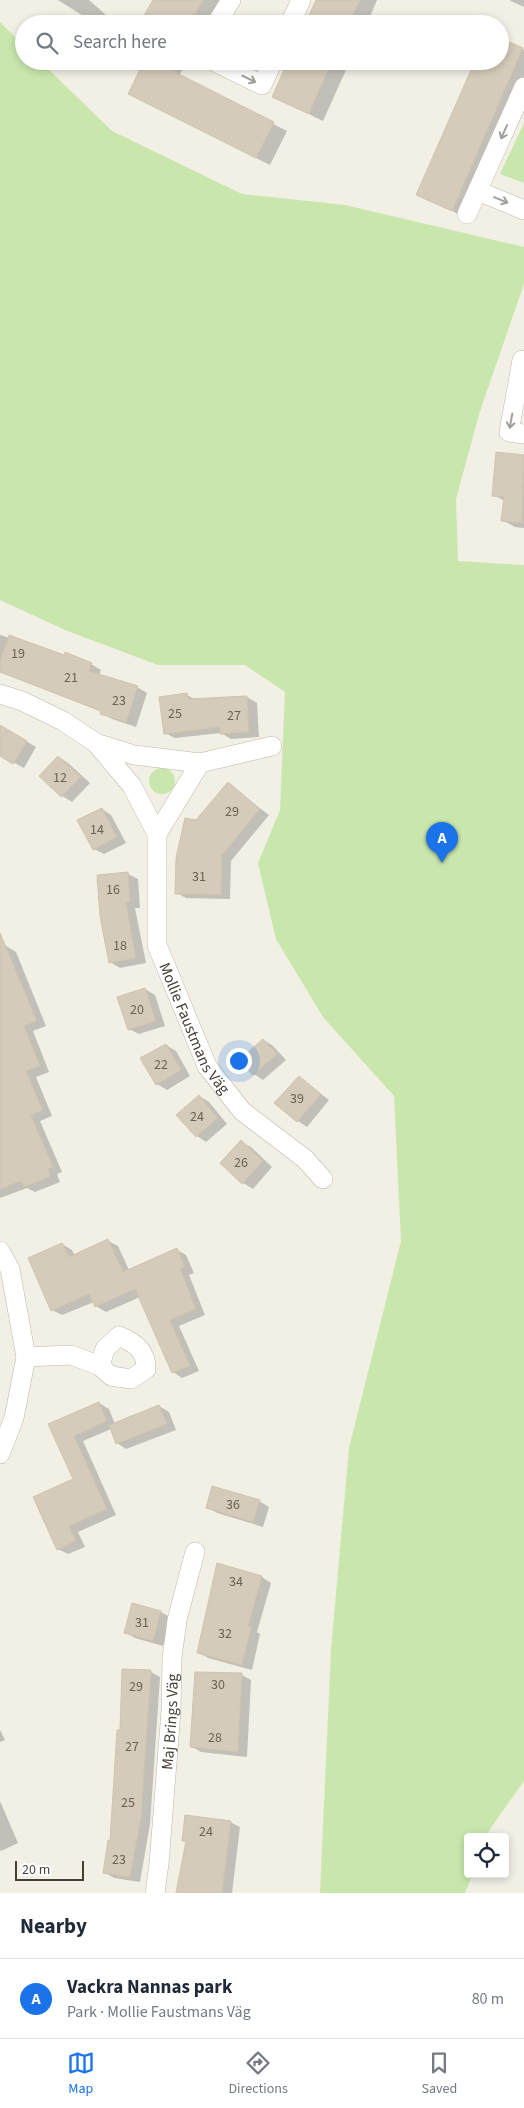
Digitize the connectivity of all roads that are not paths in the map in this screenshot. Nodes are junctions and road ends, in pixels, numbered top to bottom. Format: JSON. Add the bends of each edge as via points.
{"nodes":[{"id":1,"x":230,"y":0,"type":"edge"},
{"id":2,"x":301,"y":0,"type":"edge"},
{"id":3,"x":221,"y":15,"type":"edge"},
{"id":4,"x":294,"y":15,"type":"edge"},
{"id":5,"x":231,"y":70,"type":"edge"},
{"id":6,"x":269,"y":70,"type":"edge"},
{"id":7,"x":524,"y":87,"type":"edge"},
{"id":8,"x":478,"y":191,"type":"junction"},
{"id":9,"x":524,"y":210,"type":"edge"},
{"id":10,"x":468,"y":214,"type":"dead end"},
{"id":11,"x":524,"y":361,"type":"edge"},
{"id":12,"x":524,"y":434,"type":"edge"},
{"id":13,"x":0,"y":694,"type":"edge"},
{"id":14,"x":96,"y":743,"type":"junction"},
{"id":15,"x":272,"y":746,"type":"dead end"},
{"id":16,"x":200,"y":762,"type":"junction"},
{"id":17,"x":157,"y":834,"type":"junction"},
{"id":18,"x":323,"y":1179,"type":"dead end"},
{"id":19,"x":0,"y":1251,"type":"edge"},
{"id":20,"x":26,"y":1357,"type":"junction"},
{"id":21,"x":100,"y":1366,"type":"dead end"},
{"id":22,"x":0,"y":1454,"type":"edge"},
{"id":23,"x":194,"y":1552,"type":"dead end"},
{"id":24,"x":155,"y":1893,"type":"edge"}],
"edges":[{"from":1,"to":3,"type":"street"},
{"from":2,"to":4,"type":"street"},
{"from":5,"to":6,"type":"street","one_way":true,"via":[[262,85]]},
{"from":7,"to":8,"type":"street","one_way":true},
{"from":8,"to":9,"type":"street","one_way":true},
{"from":8,"to":10,"type":"street"},
{"from":11,"to":12,"type":"street","one_way":true,"via":[[509,432]]},
{"from":13,"to":14,"type":"street","name":"Mollie Faustmans Väg","via":[[63,721]]},
{"from":14,"to":16,"type":"street","name":"Mollie Faustmans Väg","via":[[134,756]]},
{"from":14,"to":17,"type":"street","name":"Mollie Faustmans Väg","via":[[132,786]]},
{"from":15,"to":16,"type":"street","name":"Mollie Faustmans Väg"},
{"from":16,"to":17,"type":"street"},
{"from":17,"to":18,"type":"street","name":"Mollie Faustmans Väg","via":[[157,945],[207,1066],[242,1111],[305,1159]]},
{"from":19,"to":20,"type":"street","via":[[10,1269]]},
{"from":20,"to":21,"type":"street","via":[[71,1356]]},
{"from":20,"to":22,"type":"street","via":[[14,1418]]},
{"from":23,"to":24,"type":"street","name":"Maj Brings Väg","via":[[177,1620]]}]}
